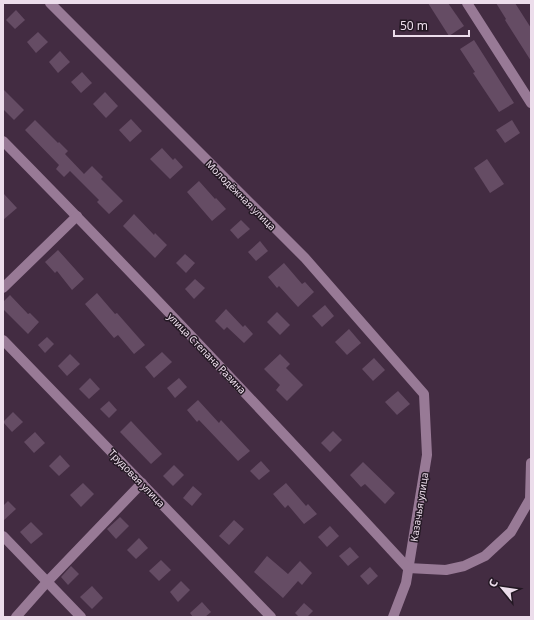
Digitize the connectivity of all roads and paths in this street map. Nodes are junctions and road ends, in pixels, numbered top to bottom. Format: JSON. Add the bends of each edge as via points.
{"nodes":[{"id":1,"x":50,"y":3,"type":"edge"},
{"id":2,"x":467,"y":3,"type":"edge"},
{"id":3,"x":531,"y":103,"type":"edge"},
{"id":4,"x":3,"y":141,"type":"edge"},
{"id":5,"x":77,"y":216,"type":"junction"},
{"id":6,"x":3,"y":288,"type":"edge"},
{"id":7,"x":3,"y":340,"type":"edge"},
{"id":8,"x":424,"y":394,"type":"joint"},
{"id":9,"x":531,"y":463,"type":"edge"},
{"id":10,"x":142,"y":483,"type":"junction"},
{"id":11,"x":3,"y":536,"type":"edge"},
{"id":12,"x":408,"y":568,"type":"junction"},
{"id":13,"x":47,"y":582,"type":"junction"},
{"id":14,"x":16,"y":617,"type":"edge"},
{"id":15,"x":81,"y":617,"type":"edge"},
{"id":16,"x":271,"y":617,"type":"edge"},
{"id":17,"x":393,"y":617,"type":"edge"}],
"edges":[{"from":1,"to":8,"type":"street","name":"Молодёжная улица","via":[[305,258]]},
{"from":2,"to":3,"type":"street"},
{"from":4,"to":5,"type":"street","name":"улица Степана Разина"},
{"from":5,"to":6,"type":"street"},
{"from":5,"to":12,"type":"street","name":"улица Степана Разина"},
{"from":7,"to":10,"type":"street","name":"Трудовая улица"},
{"from":8,"to":12,"type":"street","name":"Казачья улица","via":[[427,455]]},
{"from":9,"to":12,"type":"street","via":[[530,499],[511,532],[485,556],[464,566],[446,570]]},
{"from":10,"to":13,"type":"street"},
{"from":10,"to":16,"type":"street","name":"Трудовая улица"},
{"from":11,"to":13,"type":"street"},
{"from":12,"to":17,"type":"street","name":"Казачья улица","via":[[406,583]]},
{"from":13,"to":14,"type":"street"},
{"from":13,"to":15,"type":"street"}]}
